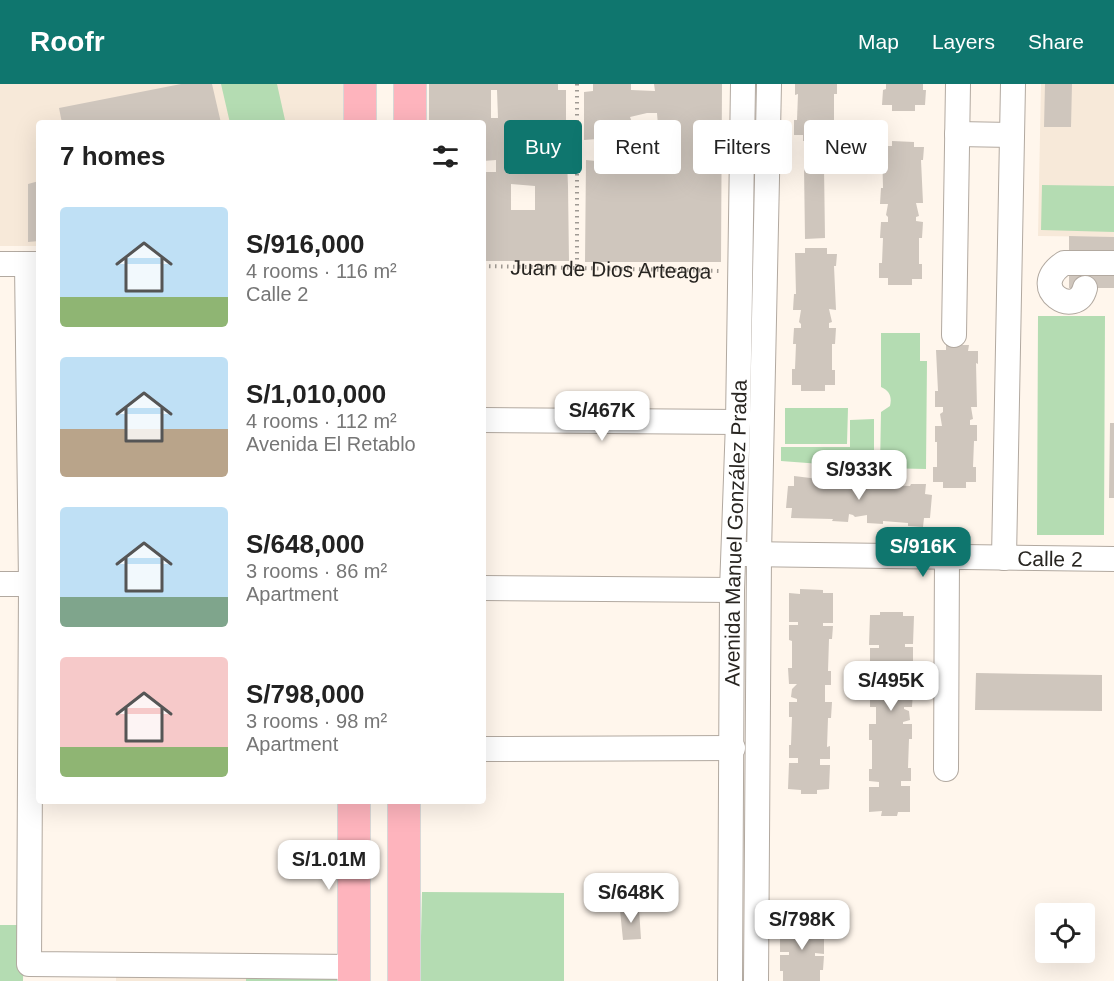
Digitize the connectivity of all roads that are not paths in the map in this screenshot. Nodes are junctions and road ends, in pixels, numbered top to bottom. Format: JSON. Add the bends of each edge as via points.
{"nodes":[{"id":1,"x":360,"y":84,"type":"edge"},
{"id":2,"x":410,"y":84,"type":"edge"},
{"id":3,"x":743,"y":84,"type":"edge"},
{"id":4,"x":770,"y":84,"type":"edge"},
{"id":5,"x":958,"y":84,"type":"edge"},
{"id":6,"x":1013,"y":84,"type":"edge"},
{"id":7,"x":360,"y":120,"type":"edge"},
{"id":8,"x":410,"y":120,"type":"edge"},
{"id":9,"x":957,"y":134,"type":"junction"},
{"id":10,"x":1012,"y":135,"type":"junction"},
{"id":11,"x":1114,"y":263,"type":"edge"},
{"id":12,"x":0,"y":264,"type":"edge"},
{"id":13,"x":33,"y":264,"type":"edge"},
{"id":14,"x":1085,"y":288,"type":"dead end"},
{"id":15,"x":954,"y":335,"type":"dead end"},
{"id":16,"x":486,"y":420,"type":"edge"},
{"id":17,"x":738,"y":422,"type":"junction"},
{"id":18,"x":733,"y":554,"type":"junction"},
{"id":19,"x":759,"y":555,"type":"junction"},
{"id":20,"x":947,"y":557,"type":"junction"},
{"id":21,"x":1004,"y":558,"type":"junction"},
{"id":22,"x":1114,"y":559,"type":"edge"},
{"id":23,"x":0,"y":584,"type":"edge"},
{"id":24,"x":35,"y":584,"type":"edge"},
{"id":25,"x":486,"y":588,"type":"edge"},
{"id":26,"x":732,"y":590,"type":"junction"},
{"id":27,"x":733,"y":748,"type":"junction"},
{"id":28,"x":486,"y":749,"type":"edge"},
{"id":29,"x":946,"y":769,"type":"dead end"},
{"id":30,"x":354,"y":804,"type":"edge"},
{"id":31,"x":404,"y":804,"type":"edge"},
{"id":32,"x":75,"y":973,"type":"edge"},
{"id":33,"x":354,"y":974,"type":"edge"},
{"id":34,"x":404,"y":981,"type":"edge"},
{"id":35,"x":730,"y":981,"type":"edge"},
{"id":36,"x":756,"y":981,"type":"edge"}],
"edges":[{"from":1,"to":7,"type":"main road"},
{"from":2,"to":8,"type":"main road"},
{"from":3,"to":17,"type":"street","name":"Avenida Manuel González Prada"},
{"from":4,"to":19,"type":"street","name":"Avenida Manuel González Prada"},
{"from":5,"to":9,"type":"street"},
{"from":6,"to":10,"type":"street"},
{"from":9,"to":10,"type":"street"},
{"from":9,"to":15,"type":"street"},
{"from":10,"to":21,"type":"street"},
{"from":11,"to":14,"type":"street","via":[[1064,263],[1052,274],[1050,289],[1060,301],[1076,300]]},
{"from":12,"to":13,"type":"street"},
{"from":13,"to":24,"type":"street"},
{"from":16,"to":17,"type":"street"},
{"from":17,"to":18,"type":"street","name":"Avenida Manuel González Prada"},
{"from":18,"to":19,"type":"street","name":"Calle 2"},
{"from":18,"to":26,"type":"street","name":"Avenida Manuel González Prada"},
{"from":19,"to":20,"type":"street","name":"Calle 2"},
{"from":19,"to":36,"type":"street","name":"Avenida Manuel González Prada"},
{"from":20,"to":21,"type":"street","name":"Calle 2"},
{"from":20,"to":29,"type":"street"},
{"from":21,"to":22,"type":"street","name":"Calle 2"},
{"from":23,"to":24,"type":"street"},
{"from":24,"to":32,"type":"street","via":[[29,964]]},
{"from":25,"to":26,"type":"street"},
{"from":26,"to":27,"type":"street","name":"Avenida Manuel González Prada"},
{"from":27,"to":28,"type":"street"},
{"from":27,"to":35,"type":"street","name":"Avenida Manuel González Prada"},
{"from":30,"to":33,"type":"main road"},
{"from":31,"to":34,"type":"main road"},
{"from":32,"to":33,"type":"street"}]}
